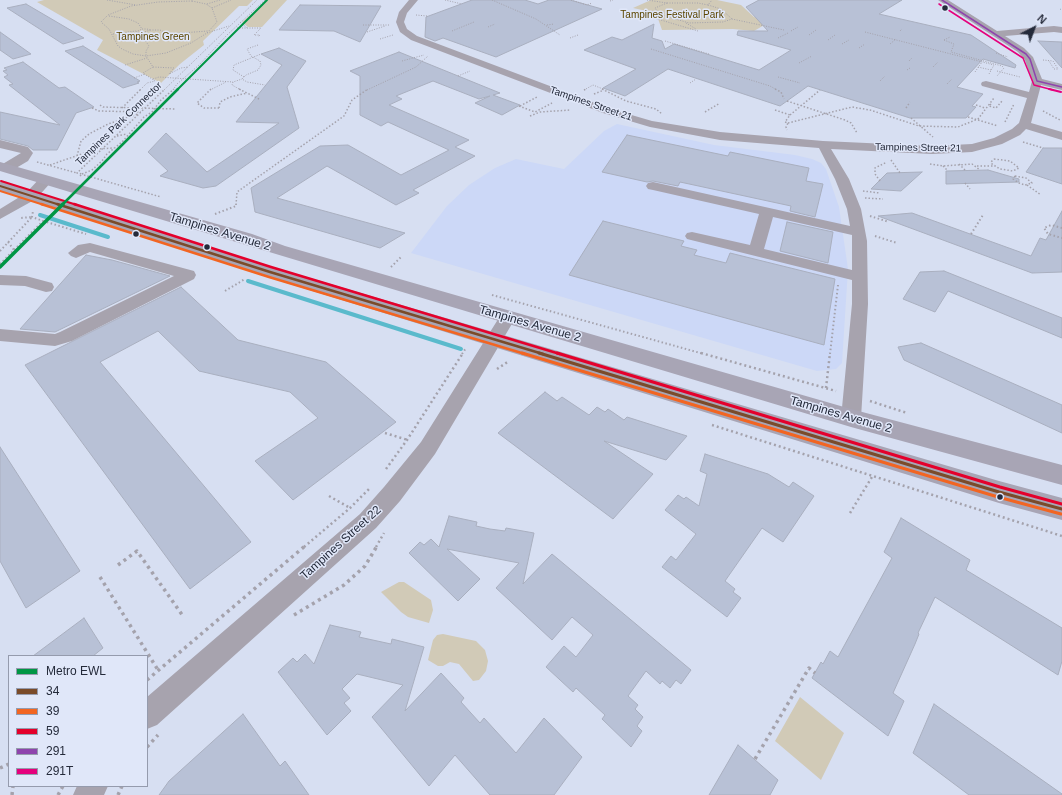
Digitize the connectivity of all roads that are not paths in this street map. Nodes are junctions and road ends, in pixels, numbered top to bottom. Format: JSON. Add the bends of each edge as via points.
{"nodes":[{"id":1,"x":414,"y":0,"type":"edge"},
{"id":2,"x":942,"y":0,"type":"edge"},
{"id":3,"x":1062,"y":30,"type":"edge"},
{"id":4,"x":999,"y":36,"type":"junction"},
{"id":5,"x":986,"y":79,"type":"road end"},
{"id":6,"x":1037,"y":80,"type":"junction"},
{"id":7,"x":1062,"y":87,"type":"edge"},
{"id":8,"x":1033,"y":96,"type":"junction"},
{"id":9,"x":1024,"y":125,"type":"junction"},
{"id":10,"x":1062,"y":136,"type":"edge"},
{"id":11,"x":0,"y":144,"type":"edge"},
{"id":12,"x":823,"y":145,"type":"junction"},
{"id":13,"x":3,"y":167,"type":"edge"},
{"id":14,"x":48,"y":172,"type":"junction"},
{"id":15,"x":0,"y":186,"type":"edge"},
{"id":16,"x":653,"y":186,"type":"dead end"},
{"id":17,"x":32,"y":196,"type":"junction"},
{"id":18,"x":0,"y":203,"type":"edge"},
{"id":19,"x":767,"y":212,"type":"junction"},
{"id":20,"x":0,"y":215,"type":"edge"},
{"id":21,"x":866,"y":234,"type":"junction"},
{"id":22,"x":692,"y":236,"type":"dead end"},
{"id":23,"x":756,"y":251,"type":"junction"},
{"id":24,"x":76,"y":253,"type":"dead end"},
{"id":25,"x":324,"y":264,"type":"junction"},
{"id":26,"x":861,"y":277,"type":"junction"},
{"id":27,"x":0,"y":280,"type":"edge"},
{"id":28,"x":46,"y":287,"type":"dead end"},
{"id":29,"x":352,"y":297,"type":"junction"},
{"id":30,"x":508,"y":317,"type":"junction"},
{"id":31,"x":0,"y":335,"type":"edge"},
{"id":32,"x":496,"y":340,"type":"junction"},
{"id":33,"x":850,"y":418,"type":"junction"},
{"id":34,"x":1062,"y":476,"type":"edge"},
{"id":35,"x":1062,"y":509,"type":"edge"},
{"id":36,"x":148,"y":714,"type":"edge"}],
"edges":[{"from":1,"to":12,"type":"street","name":"Tampines Street 21","via":[[403,12],[400,22],[403,30],[414,38],[607,111],[650,124],[697,133]]},
{"from":2,"to":4,"type":"street"},
{"from":3,"to":4,"type":"street","via":[[1033,36]]},
{"from":4,"to":6,"type":"street","via":[[1030,59]]},
{"from":5,"to":8,"type":"street"},
{"from":6,"to":7,"type":"street"},
{"from":6,"to":8,"type":"street"},
{"from":8,"to":9,"type":"street"},
{"from":9,"to":10,"type":"street"},
{"from":9,"to":12,"type":"street","name":"Tampines Street 21","via":[[1007,137],[972,148],[932,150]]},
{"from":11,"to":13,"type":"street","via":[[27,153],[24,158]]},
{"from":12,"to":21,"type":"street","via":[[842,179]]},
{"from":13,"to":14,"type":"main road","name":"Tampines Avenue 2"},
{"from":14,"to":17,"type":"street"},
{"from":14,"to":25,"type":"main road","name":"Tampines Avenue 2","via":[[67,186],[204,218]]},
{"from":15,"to":17,"type":"main road","name":"Tampines Avenue 2"},
{"from":16,"to":19,"type":"street"},
{"from":17,"to":18,"type":"street"},
{"from":17,"to":20,"type":"street"},
{"from":17,"to":29,"type":"main road","name":"Tampines Avenue 2"},
{"from":19,"to":21,"type":"street"},
{"from":19,"to":23,"type":"street"},
{"from":21,"to":26,"type":"street"},
{"from":22,"to":23,"type":"street"},
{"from":23,"to":26,"type":"street"},
{"from":24,"to":31,"type":"street","via":[[90,247],[188,275],[66,337],[55,340]]},
{"from":25,"to":29,"type":"main road","via":[[357,280],[360,288]]},
{"from":25,"to":30,"type":"main road","name":"Tampines Avenue 2"},
{"from":26,"to":33,"type":"street"},
{"from":27,"to":28,"type":"street","via":[[26,281]]},
{"from":29,"to":32,"type":"main road","name":"Tampines Avenue 2"},
{"from":30,"to":32,"type":"street","name":"Tampines Street 22"},
{"from":30,"to":33,"type":"main road","name":"Tampines Avenue 2"},
{"from":32,"to":35,"type":"main road","name":"Tampines Avenue 2","via":[[991,490]]},
{"from":32,"to":36,"type":"street","name":"Tampines Street 22","via":[[428,448],[392,494],[359,515]]},
{"from":33,"to":34,"type":"main road","name":"Tampines Avenue 2"}]}
